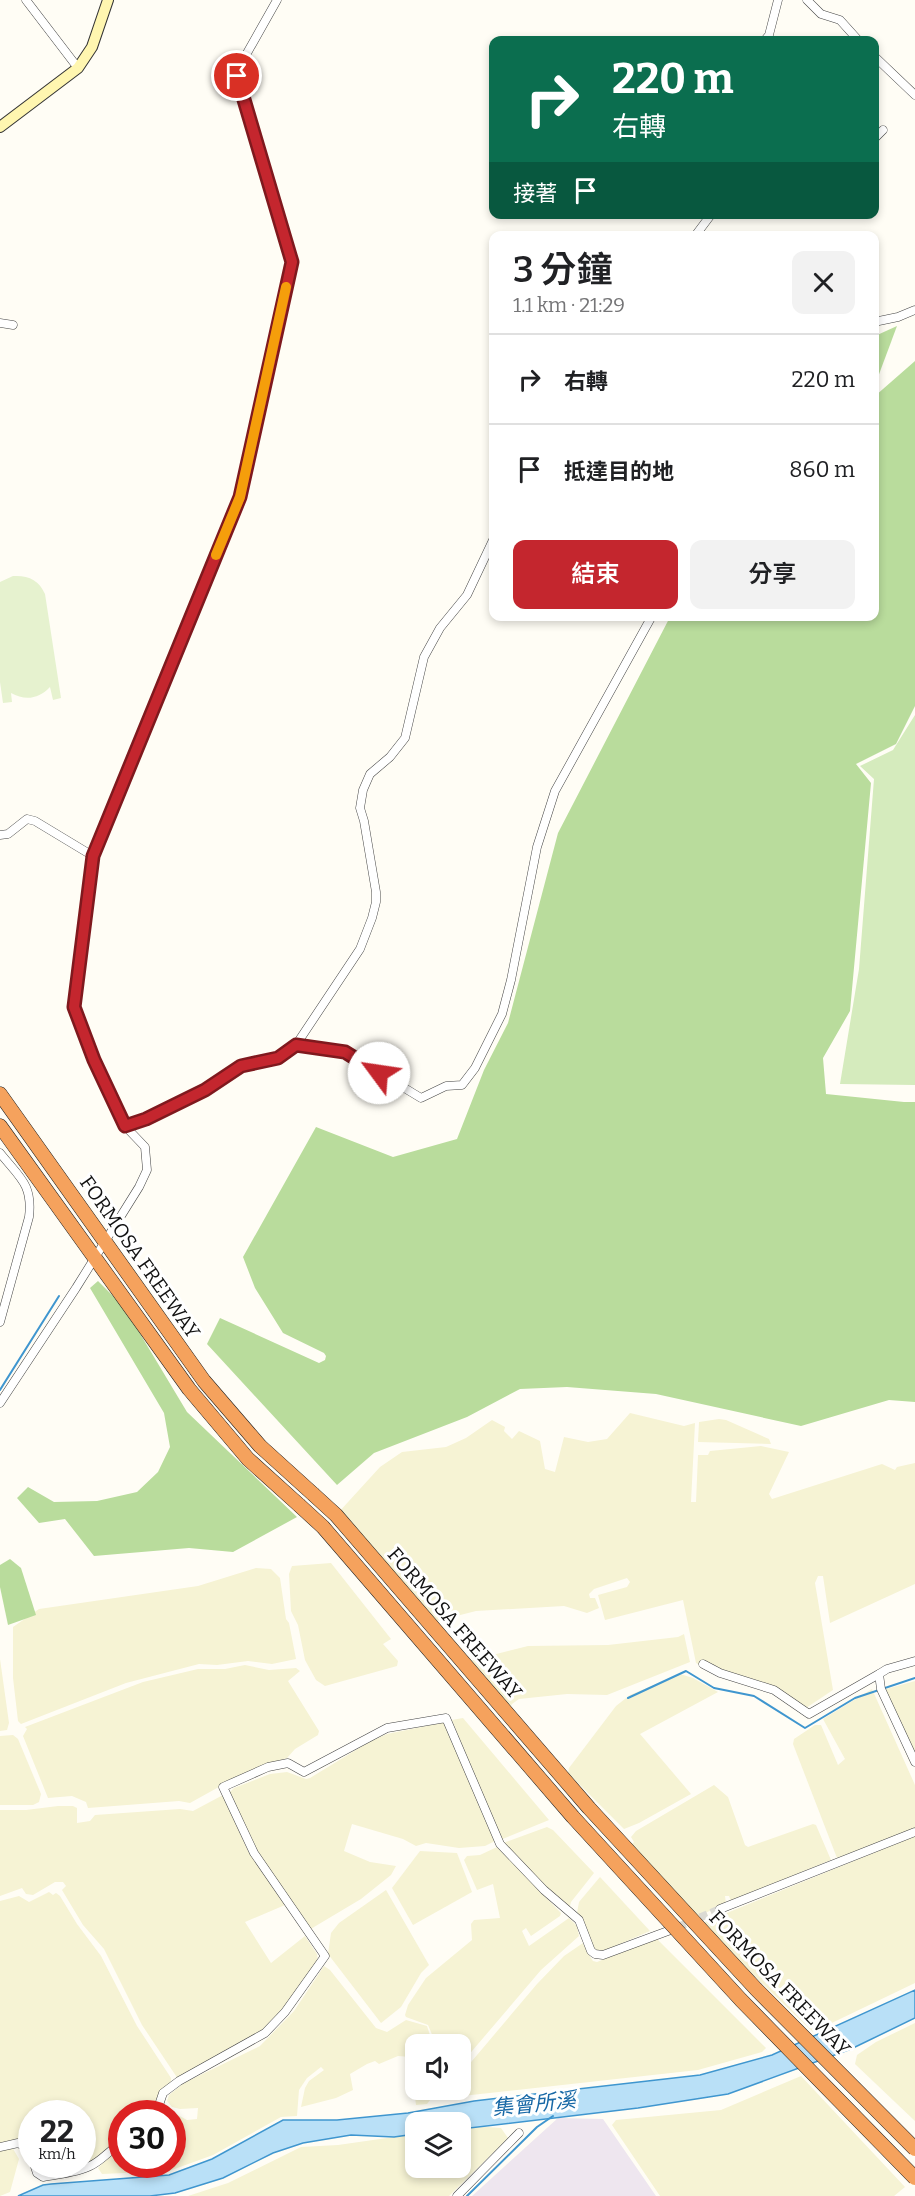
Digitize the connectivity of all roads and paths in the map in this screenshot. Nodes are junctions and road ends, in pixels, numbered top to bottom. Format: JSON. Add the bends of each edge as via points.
{"nodes":[{"id":1,"x":26,"y":0,"type":"edge"},
{"id":2,"x":108,"y":0,"type":"edge"},
{"id":3,"x":277,"y":0,"type":"edge"},
{"id":4,"x":778,"y":0,"type":"edge"},
{"id":5,"x":807,"y":0,"type":"edge"},
{"id":6,"x":768,"y":36,"type":"edge"},
{"id":7,"x":854,"y":36,"type":"edge"},
{"id":8,"x":879,"y":61,"type":"edge"},
{"id":9,"x":78,"y":68,"type":"junction"},
{"id":10,"x":915,"y":95,"type":"edge"},
{"id":11,"x":0,"y":127,"type":"edge"},
{"id":12,"x":883,"y":130,"type":"dead end"},
{"id":13,"x":879,"y":134,"type":"edge"},
{"id":14,"x":915,"y":310,"type":"edge"},
{"id":15,"x":879,"y":321,"type":"edge"},
{"id":16,"x":0,"y":323,"type":"edge"},
{"id":17,"x":13,"y":325,"type":"dead end"},
{"id":18,"x":489,"y":549,"type":"edge"},
{"id":19,"x":649,"y":621,"type":"edge"},
{"id":20,"x":0,"y":835,"type":"edge"},
{"id":21,"x":93,"y":856,"type":"junction"},
{"id":22,"x":296,"y":1045,"type":"junction"},
{"id":23,"x":0,"y":1094,"type":"edge"},
{"id":24,"x":0,"y":1126,"type":"edge"},
{"id":25,"x":125,"y":1126,"type":"junction"},
{"id":26,"x":0,"y":1153,"type":"edge"},
{"id":27,"x":0,"y":1322,"type":"edge"},
{"id":28,"x":0,"y":1403,"type":"edge"},
{"id":29,"x":915,"y":1661,"type":"edge"},
{"id":30,"x":703,"y":1664,"type":"dead end"},
{"id":31,"x":879,"y":1674,"type":"junction"},
{"id":32,"x":915,"y":1762,"type":"edge"},
{"id":33,"x":915,"y":1832,"type":"edge"},
{"id":34,"x":720,"y":1909,"type":"tunnel mouth"},
{"id":35,"x":678,"y":1927,"type":"tunnel mouth"},
{"id":36,"x":161,"y":2100,"type":"edge"},
{"id":37,"x":519,"y":2133,"type":"dead end"},
{"id":38,"x":18,"y":2143,"type":"edge"},
{"id":39,"x":0,"y":2147,"type":"edge"},
{"id":40,"x":915,"y":2149,"type":"edge"},
{"id":41,"x":108,"y":2152,"type":"edge"},
{"id":42,"x":96,"y":2161,"type":"edge"},
{"id":43,"x":915,"y":2178,"type":"edge"},
{"id":44,"x":457,"y":2196,"type":"edge"}],
"edges":[{"from":1,"to":9,"type":"street"},
{"from":2,"to":9,"type":"street","via":[[92,46]]},
{"from":3,"to":21,"type":"street","via":[[237,76],[292,262],[240,497]]},
{"from":4,"to":6,"type":"street"},
{"from":5,"to":7,"type":"street","via":[[821,14],[840,20]]},
{"from":8,"to":10,"type":"street"},
{"from":9,"to":11,"type":"street"},
{"from":12,"to":13,"type":"street"},
{"from":14,"to":15,"type":"street"},
{"from":16,"to":17,"type":"street"},
{"from":18,"to":22,"type":"street","via":[[467,595],[440,628],[424,657],[405,738],[370,774],[363,790],[360,808],[376,902],[360,949]]},
{"from":19,"to":22,"type":"street","via":[[555,791],[537,847],[502,1014],[462,1085],[446,1086],[421,1098],[345,1052]]},
{"from":20,"to":21,"type":"street","via":[[8,834],[27,819]]},
{"from":21,"to":25,"type":"street","via":[[74,1007]]},
{"from":22,"to":25,"type":"street","via":[[278,1058],[241,1066],[205,1090]]},
{"from":23,"to":40,"type":"highway","name":"FORMOSA FREEWAY","bridge":true,"via":[[204,1381],[260,1446],[336,1515],[589,1808],[756,1989]]},
{"from":24,"to":43,"type":"highway","name":"FORMOSA FREEWAY","bridge":true,"via":[[189,1389],[248,1459],[323,1527],[573,1817],[741,2000]]},
{"from":25,"to":28,"type":"street","via":[[145,1147],[147,1170]]},
{"from":26,"to":27,"type":"street","via":[[26,1186],[31,1200]]},
{"from":29,"to":31,"type":"street"},
{"from":30,"to":31,"type":"street","via":[[774,1690],[809,1714]]},
{"from":31,"to":32,"type":"street","via":[[881,1689]]},
{"from":33,"to":34,"type":"street"},
{"from":35,"to":36,"type":"street","via":[[603,1955],[591,1951],[579,1920],[500,1844],[446,1718],[387,1728],[304,1772],[288,1763],[268,1767],[223,1787],[254,1853],[325,1956],[265,2033],[179,2081]]},
{"from":37,"to":44,"type":"street"},
{"from":38,"to":39,"type":"street"},
{"from":41,"to":42,"type":"street"}]}
